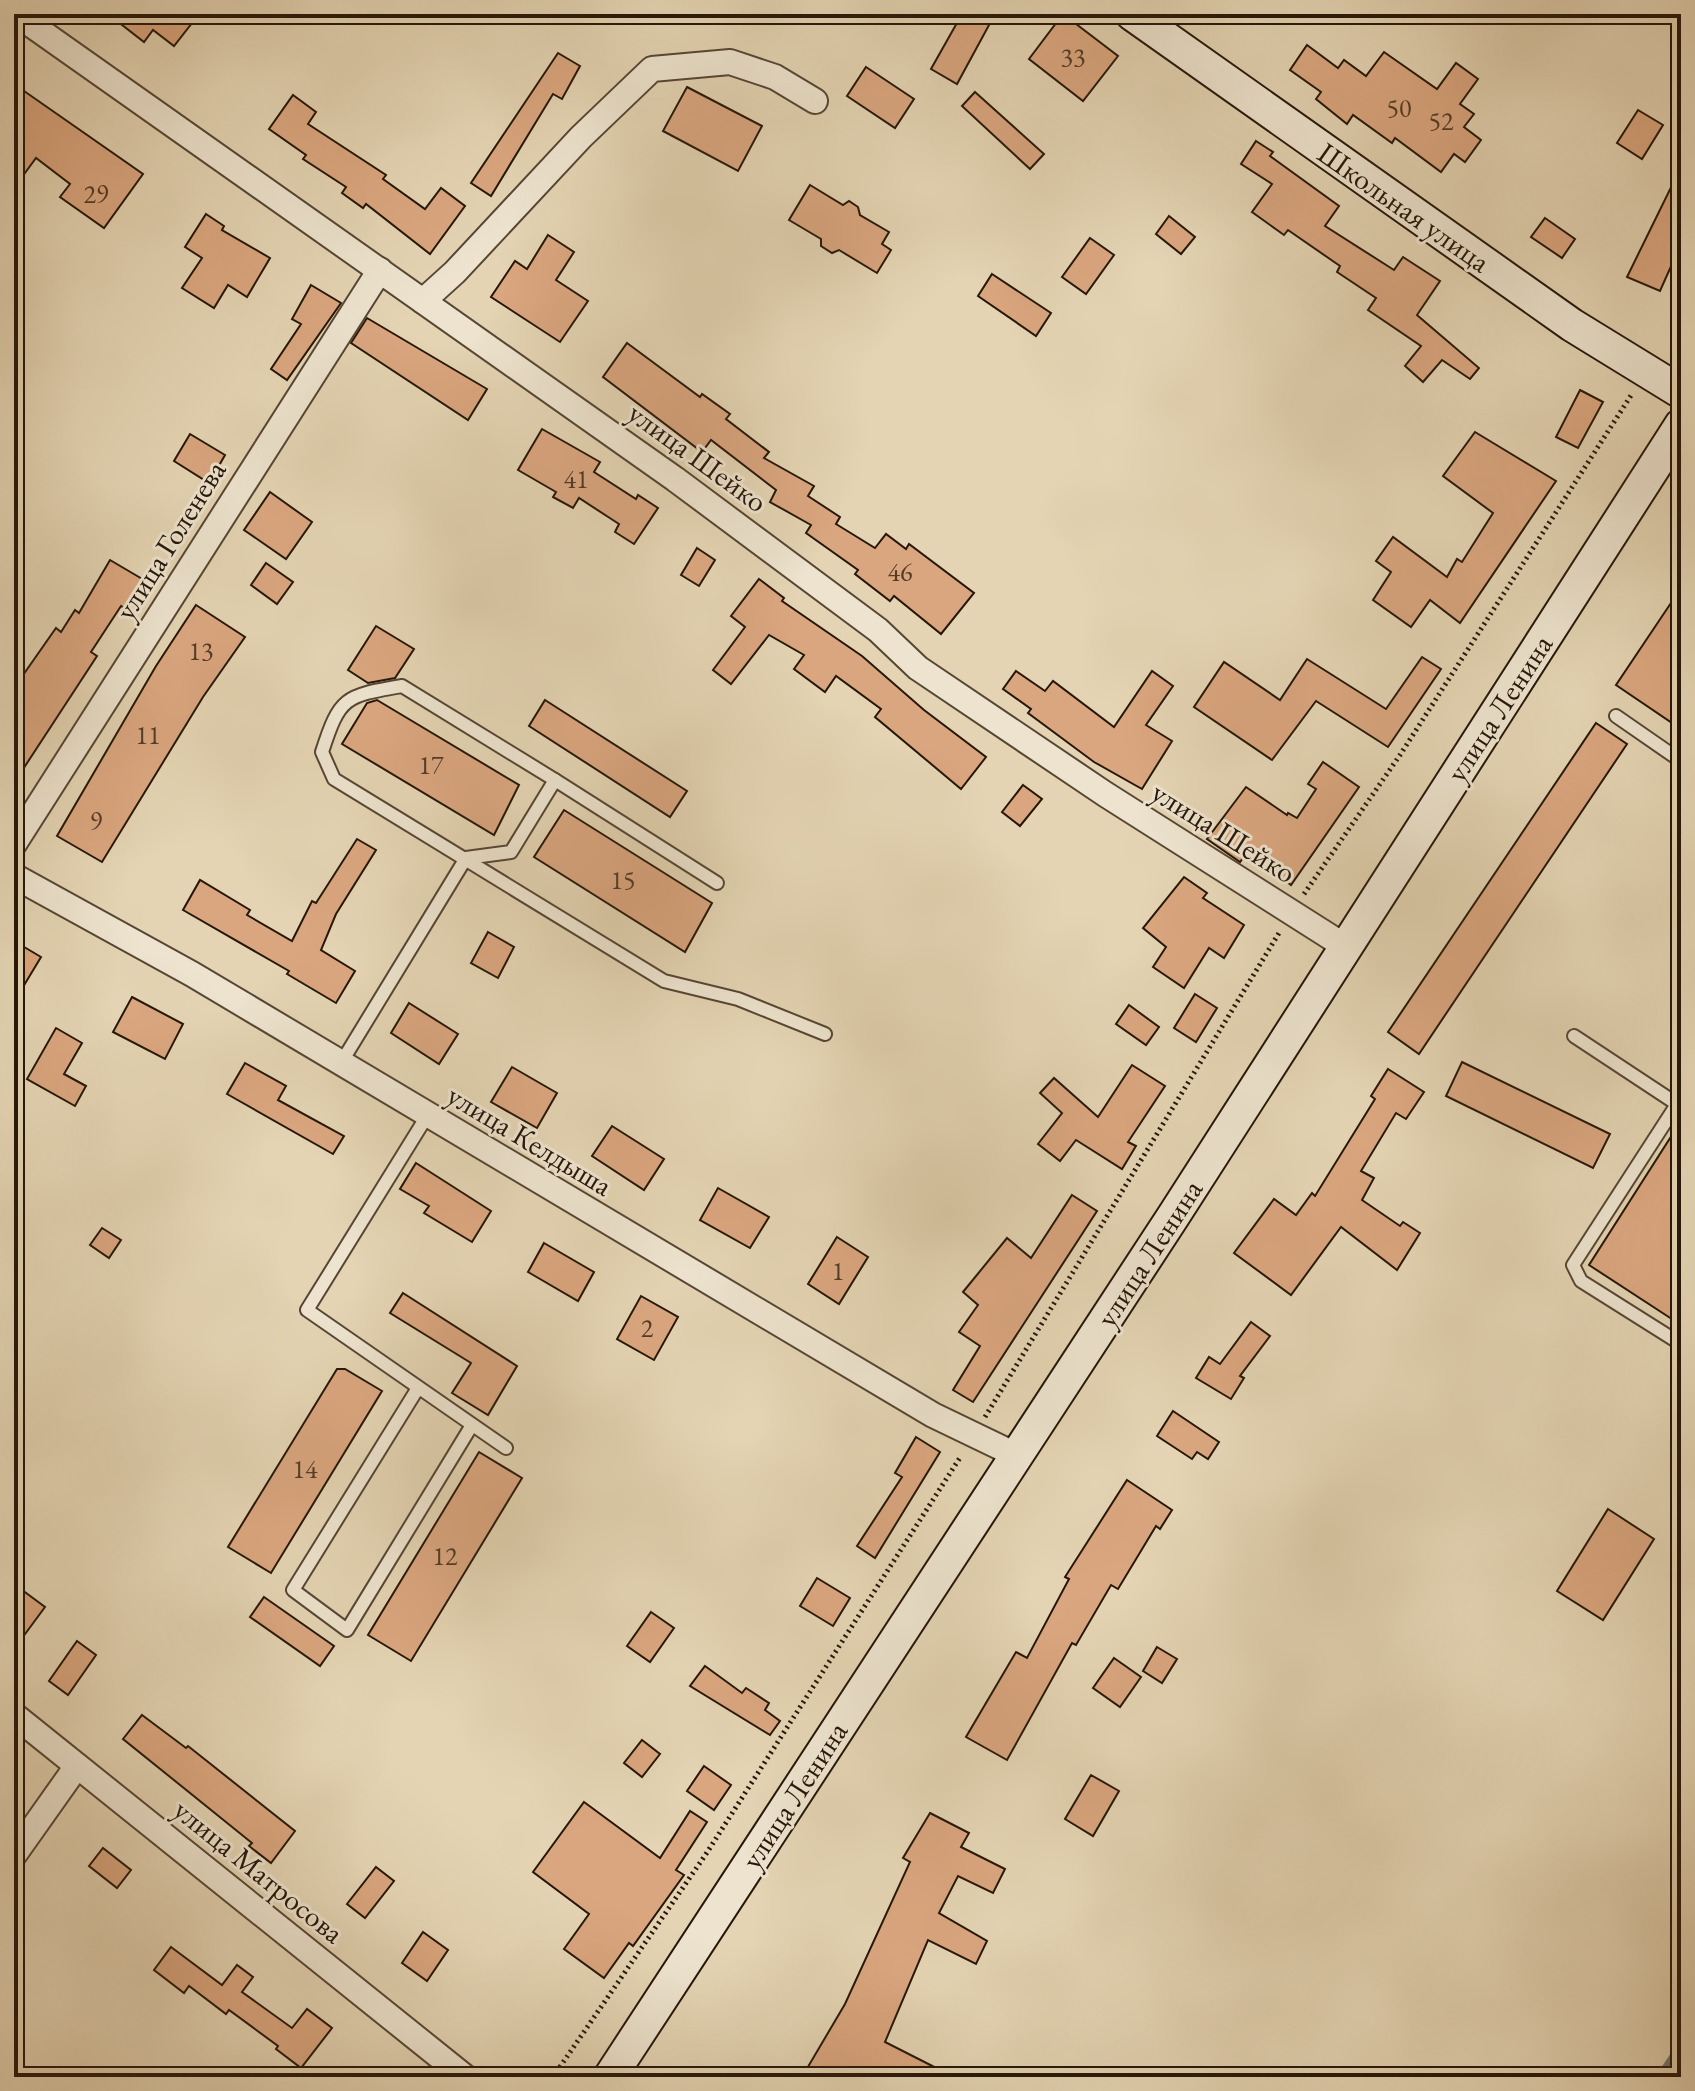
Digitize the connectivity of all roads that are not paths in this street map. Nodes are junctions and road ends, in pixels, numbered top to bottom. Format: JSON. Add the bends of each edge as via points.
{"nodes":[{"id":1,"x":16,"y":14,"type":"edge"},
{"id":2,"x":1132,"y":14,"type":"edge"},
{"id":3,"x":815,"y":101,"type":"dead end"},
{"id":4,"x":380,"y":270,"type":"junction"},
{"id":5,"x":423,"y":301,"type":"junction"},
{"id":6,"x":1681,"y":392,"type":"edge"},
{"id":7,"x":1681,"y":425,"type":"edge"},
{"id":8,"x":1616,"y":716,"type":"dead end"},
{"id":9,"x":1681,"y":761,"type":"edge"},
{"id":10,"x":555,"y":780,"type":"junction"},
{"id":11,"x":14,"y":844,"type":"edge"},
{"id":12,"x":466,"y":858,"type":"junction"},
{"id":13,"x":14,"y":876,"type":"edge"},
{"id":14,"x":717,"y":883,"type":"dead end"},
{"id":15,"x":1346,"y":947,"type":"junction"},
{"id":16,"x":825,"y":1034,"type":"dead end"},
{"id":17,"x":1574,"y":1036,"type":"dead end"},
{"id":18,"x":341,"y":1063,"type":"junction"},
{"id":19,"x":1679,"y":1101,"type":"edge"},
{"id":20,"x":427,"y":1116,"type":"junction"},
{"id":21,"x":1681,"y":1344,"type":"edge"},
{"id":22,"x":418,"y":1388,"type":"junction"},
{"id":23,"x":472,"y":1425,"type":"junction"},
{"id":24,"x":506,"y":1448,"type":"dead end"},
{"id":25,"x":1016,"y":1455,"type":"junction"},
{"id":26,"x":14,"y":1715,"type":"edge"},
{"id":27,"x":77,"y":1766,"type":"junction"},
{"id":28,"x":14,"y":1855,"type":"edge"},
{"id":29,"x":465,"y":2077,"type":"edge"},
{"id":30,"x":610,"y":2077,"type":"edge"}],
"edges":[{"from":1,"to":4,"type":"street","name":"улица Шейко"},
{"from":2,"to":6,"type":"street","name":"Школьная улица","via":[[1572,325]]},
{"from":3,"to":5,"type":"street","via":[[775,77],[730,62],[652,69]]},
{"from":4,"to":5,"type":"street","name":"улица Шейко"},
{"from":4,"to":11,"type":"street","name":"улица Голенева"},
{"from":5,"to":15,"type":"street","name":"улица Шейко","via":[[675,479],[878,630],[918,668]]},
{"from":7,"to":15,"type":"street","name":"улица Ленина"},
{"from":8,"to":9,"type":"lane"},
{"from":10,"to":12,"type":"lane","via":[[511,852]]},
{"from":10,"to":12,"type":"lane","via":[[402,686],[345,700],[322,752],[334,779]]},
{"from":10,"to":14,"type":"lane"},
{"from":12,"to":16,"type":"lane","via":[[664,981],[738,999]]},
{"from":12,"to":18,"type":"lane"},
{"from":13,"to":18,"type":"street","name":"улица Келдыша"},
{"from":15,"to":25,"type":"street","name":"улица Ленина"},
{"from":17,"to":19,"type":"lane"},
{"from":18,"to":20,"type":"street","name":"улица Келдыша"},
{"from":19,"to":21,"type":"lane","via":[[1573,1265],[1581,1281]]},
{"from":20,"to":22,"type":"lane","via":[[307,1310]]},
{"from":20,"to":25,"type":"street","name":"улица Келдыша","via":[[829,1355]]},
{"from":22,"to":23,"type":"lane"},
{"from":22,"to":23,"type":"lane","via":[[293,1590],[347,1630]]},
{"from":23,"to":24,"type":"lane"},
{"from":25,"to":30,"type":"street","name":"улица Ленина"},
{"from":26,"to":27,"type":"street","name":"улица Матросова"},
{"from":27,"to":28,"type":"street"},
{"from":27,"to":29,"type":"street","name":"улица Матросова"}]}
